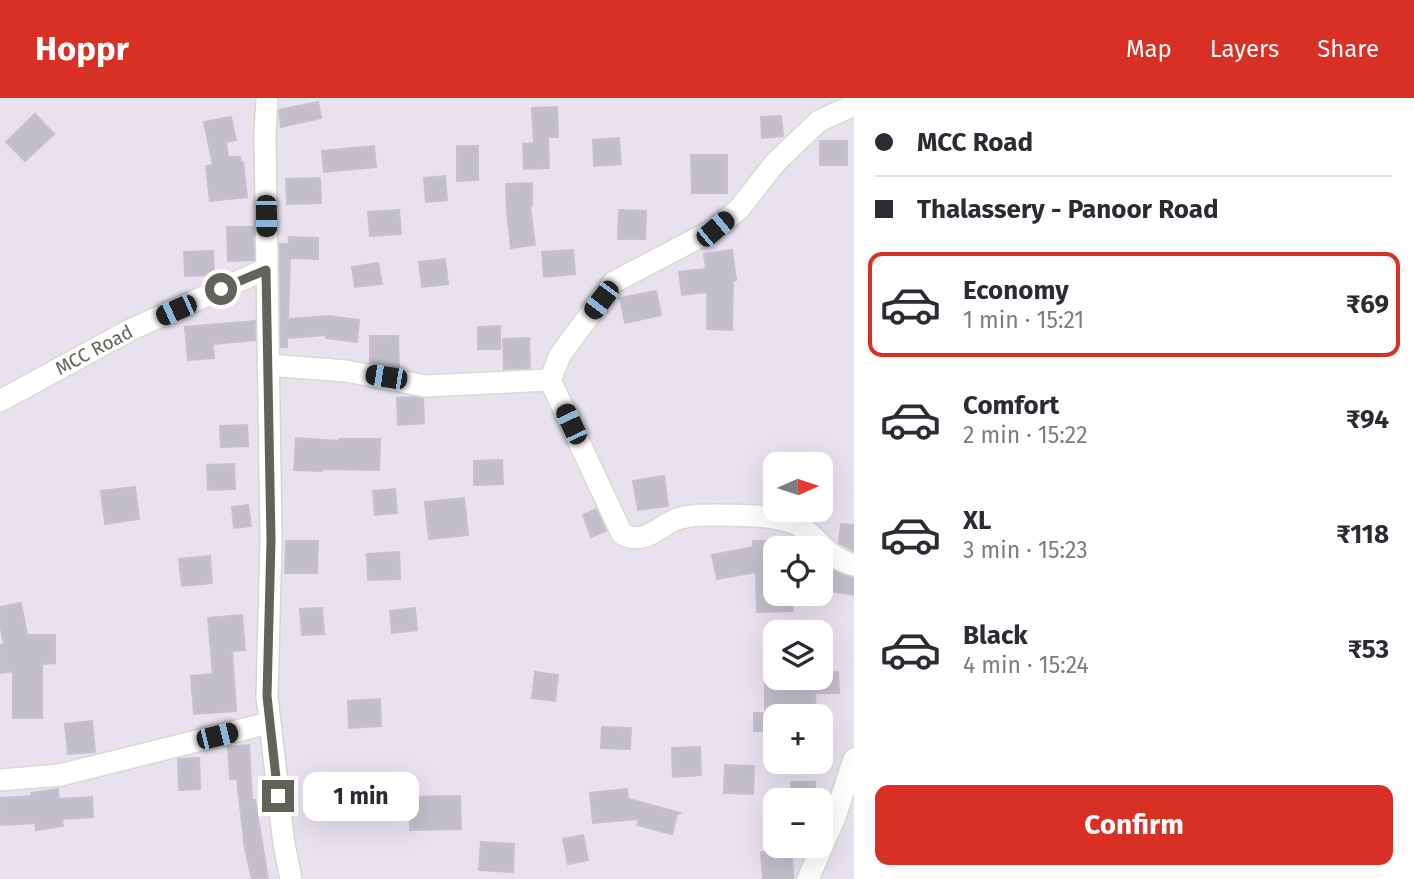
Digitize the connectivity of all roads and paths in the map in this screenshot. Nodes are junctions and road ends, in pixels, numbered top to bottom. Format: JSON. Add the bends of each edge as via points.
{"nodes":[{"id":1,"x":267,"y":98,"type":"edge"},
{"id":2,"x":854,"y":105,"type":"edge"},
{"id":3,"x":266,"y":270,"type":"junction"},
{"id":4,"x":268,"y":365,"type":"junction"},
{"id":5,"x":550,"y":380,"type":"junction"},
{"id":6,"x":0,"y":401,"type":"edge"},
{"id":7,"x":854,"y":565,"type":"edge"},
{"id":8,"x":269,"y":723,"type":"junction"},
{"id":9,"x":854,"y":759,"type":"edge"},
{"id":10,"x":0,"y":780,"type":"edge"},
{"id":11,"x":291,"y":879,"type":"edge"},
{"id":12,"x":807,"y":879,"type":"edge"}],
"edges":[{"from":1,"to":3,"type":"street"},
{"from":2,"to":5,"type":"street","via":[[819,121],[715,229],[614,282],[560,355]]},
{"from":3,"to":4,"type":"street"},
{"from":3,"to":6,"type":"street","name":"MCC Road","via":[[130,330]]},
{"from":4,"to":5,"type":"street","via":[[346,370],[425,386]]},
{"from":4,"to":8,"type":"street"},
{"from":5,"to":7,"type":"street","via":[[622,534],[632,538],[653,534],[679,518],[711,515],[789,520],[806,530],[822,549]]},
{"from":8,"to":10,"type":"street","via":[[60,775]]},
{"from":8,"to":11,"type":"street"},
{"from":9,"to":12,"type":"street"}]}
